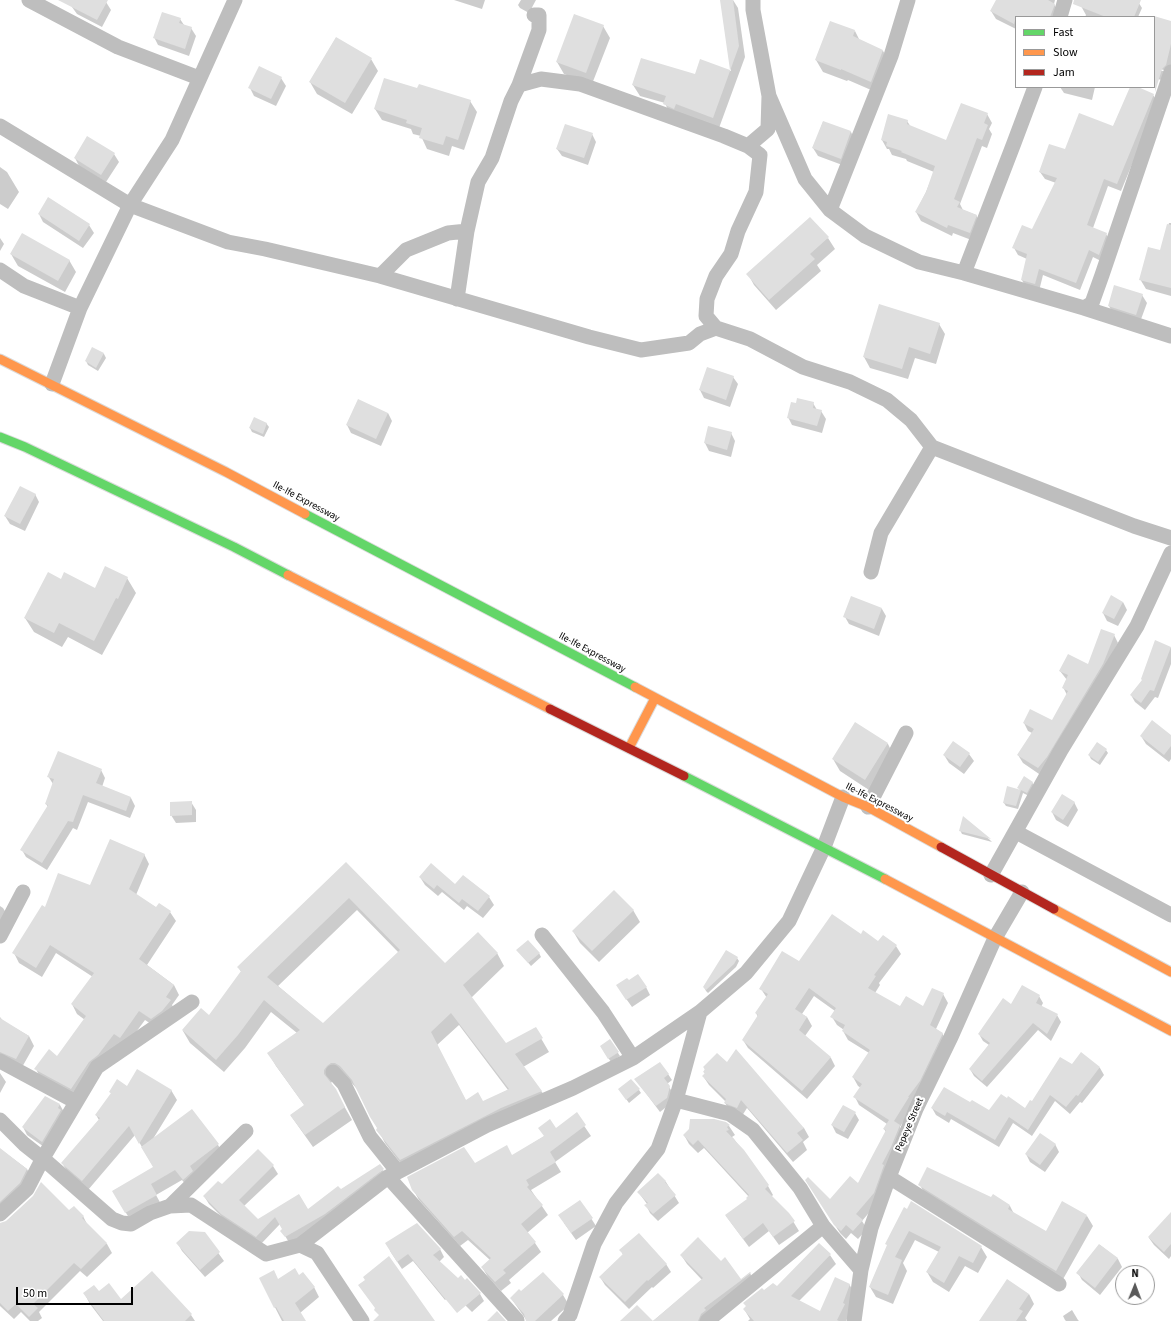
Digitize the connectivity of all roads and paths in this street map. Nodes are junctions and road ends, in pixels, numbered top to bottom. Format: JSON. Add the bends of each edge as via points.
{"nodes":[{"id":1,"x":29,"y":0,"type":"edge"},
{"id":2,"x":235,"y":0,"type":"edge"},
{"id":3,"x":753,"y":0,"type":"edge"},
{"id":4,"x":908,"y":0,"type":"edge"},
{"id":5,"x":1065,"y":0,"type":"edge"},
{"id":6,"x":534,"y":15,"type":"dead end"},
{"id":7,"x":1060,"y":16,"type":"edge"},
{"id":8,"x":1171,"y":72,"type":"edge"},
{"id":9,"x":199,"y":78,"type":"junction"},
{"id":10,"x":519,"y":86,"type":"junction"},
{"id":11,"x":1035,"y":88,"type":"edge"},
{"id":12,"x":769,"y":96,"type":"junction"},
{"id":13,"x":0,"y":126,"type":"edge"},
{"id":14,"x":748,"y":146,"type":"junction"},
{"id":15,"x":130,"y":205,"type":"junction"},
{"id":16,"x":830,"y":210,"type":"junction"},
{"id":17,"x":466,"y":231,"type":"junction"},
{"id":18,"x":0,"y":270,"type":"edge"},
{"id":19,"x":964,"y":273,"type":"junction"},
{"id":20,"x":380,"y":276,"type":"junction"},
{"id":21,"x":457,"y":299,"type":"junction"},
{"id":22,"x":80,"y":308,"type":"junction"},
{"id":23,"x":1084,"y":308,"type":"junction"},
{"id":24,"x":716,"y":328,"type":"junction"},
{"id":25,"x":1171,"y":336,"type":"edge"},
{"id":26,"x":0,"y":359,"type":"edge"},
{"id":27,"x":52,"y":384,"type":"junction"},
{"id":28,"x":0,"y":437,"type":"edge"},
{"id":29,"x":932,"y":447,"type":"junction"},
{"id":30,"x":1171,"y":538,"type":"edge"},
{"id":31,"x":1171,"y":553,"type":"edge"},
{"id":32,"x":871,"y":572,"type":"dead end"},
{"id":33,"x":655,"y":698,"type":"junction"},
{"id":34,"x":906,"y":733,"type":"dead end"},
{"id":35,"x":629,"y":748,"type":"junction"},
{"id":36,"x":843,"y":797,"type":"junction"},
{"id":37,"x":868,"y":808,"type":"junction"},
{"id":38,"x":1016,"y":832,"type":"junction"},
{"id":39,"x":824,"y":847,"type":"junction"},
{"id":40,"x":991,"y":875,"type":"junction"},
{"id":41,"x":23,"y":892,"type":"dead end"},
{"id":42,"x":1022,"y":892,"type":"junction"},
{"id":43,"x":1171,"y":915,"type":"edge"},
{"id":44,"x":542,"y":935,"type":"dead end"},
{"id":45,"x":0,"y":936,"type":"edge"},
{"id":46,"x":995,"y":938,"type":"junction"},
{"id":47,"x":1171,"y":972,"type":"edge"},
{"id":48,"x":192,"y":1002,"type":"dead end"},
{"id":49,"x":700,"y":1012,"type":"junction"},
{"id":50,"x":1171,"y":1031,"type":"edge"},
{"id":51,"x":633,"y":1058,"type":"junction"},
{"id":52,"x":0,"y":1061,"type":"edge"},
{"id":53,"x":333,"y":1072,"type":"dead end"},
{"id":54,"x":676,"y":1100,"type":"junction"},
{"id":55,"x":76,"y":1102,"type":"junction"},
{"id":56,"x":0,"y":1120,"type":"edge"},
{"id":57,"x":246,"y":1131,"type":"dead end"},
{"id":58,"x":43,"y":1158,"type":"junction"},
{"id":59,"x":393,"y":1175,"type":"junction"},
{"id":60,"x":889,"y":1177,"type":"junction"},
{"id":61,"x":170,"y":1206,"type":"junction"},
{"id":62,"x":0,"y":1214,"type":"edge"},
{"id":63,"x":823,"y":1226,"type":"junction"},
{"id":64,"x":300,"y":1245,"type":"junction"},
{"id":65,"x":861,"y":1270,"type":"junction"},
{"id":66,"x":1059,"y":1284,"type":"dead end"},
{"id":67,"x":518,"y":1320,"type":"edge"},
{"id":68,"x":362,"y":1321,"type":"edge"},
{"id":69,"x":565,"y":1321,"type":"edge"},
{"id":70,"x":707,"y":1321,"type":"edge"},
{"id":71,"x":854,"y":1321,"type":"edge"}],
"edges":[{"from":1,"to":9,"type":"street","via":[[118,46]]},
{"from":2,"to":9,"type":"street"},
{"from":3,"to":12,"type":"street"},
{"from":4,"to":16,"type":"street","via":[[890,56]]},
{"from":5,"to":7,"type":"street"},
{"from":6,"to":10,"type":"street","via":[[539,15],[539,30]]},
{"from":8,"to":23,"type":"street","via":[[1092,303]]},
{"from":9,"to":15,"type":"street","via":[[172,140]]},
{"from":10,"to":14,"type":"street","via":[[541,79],[580,84]]},
{"from":10,"to":17,"type":"street","via":[[511,101],[492,158],[478,182]]},
{"from":11,"to":19,"type":"street"},
{"from":12,"to":14,"type":"street","via":[[768,129]]},
{"from":12,"to":16,"type":"street","via":[[805,179]]},
{"from":13,"to":15,"type":"street"},
{"from":14,"to":24,"type":"street","via":[[760,155],[756,192],[738,231],[731,254],[716,276],[707,299],[706,316]]},
{"from":15,"to":20,"type":"street","via":[[228,242],[265,248]]},
{"from":15,"to":22,"type":"street"},
{"from":16,"to":19,"type":"street","via":[[865,236],[919,262]]},
{"from":17,"to":20,"type":"street","via":[[448,233],[406,250]]},
{"from":17,"to":21,"type":"street"},
{"from":18,"to":22,"type":"street","via":[[24,286]]},
{"from":19,"to":23,"type":"street"},
{"from":20,"to":21,"type":"street"},
{"from":21,"to":24,"type":"street","via":[[642,350],[689,343],[700,334]]},
{"from":22,"to":27,"type":"street"},
{"from":23,"to":25,"type":"street"},
{"from":24,"to":29,"type":"street","via":[[750,339],[803,367],[850,382],[887,400],[911,420]]},
{"from":26,"to":27,"type":"highway","name":"Ile-Ife Expressway"},
{"from":27,"to":33,"type":"highway","name":"Ile-Ife Expressway"},
{"from":28,"to":35,"type":"highway","via":[[234,547]]},
{"from":29,"to":30,"type":"street"},
{"from":29,"to":32,"type":"street","via":[[881,534]]},
{"from":31,"to":38,"type":"street","via":[[1137,626],[1061,750]]},
{"from":33,"to":35,"type":"highway"},
{"from":33,"to":36,"type":"highway","name":"Ile-Ife Expressway"},
{"from":34,"to":37,"type":"street"},
{"from":35,"to":39,"type":"highway"},
{"from":36,"to":37,"type":"highway","name":"Ile-Ife Expressway"},
{"from":36,"to":39,"type":"street"},
{"from":37,"to":40,"type":"highway","name":"Ile-Ife Expressway"},
{"from":38,"to":40,"type":"street"},
{"from":38,"to":43,"type":"street"},
{"from":39,"to":46,"type":"highway"},
{"from":39,"to":49,"type":"street","via":[[789,921],[746,973]]},
{"from":40,"to":42,"type":"highway","name":"Ile-Ife Expressway"},
{"from":41,"to":45,"type":"street"},
{"from":42,"to":46,"type":"street","name":"Pepeye Street"},
{"from":42,"to":47,"type":"highway","name":"Ile-Ife Expressway"},
{"from":44,"to":51,"type":"street","via":[[604,1012]]},
{"from":46,"to":50,"type":"highway"},
{"from":46,"to":60,"type":"street","name":"Pepeye Street","via":[[916,1109]]},
{"from":48,"to":55,"type":"street","via":[[97,1067]]},
{"from":49,"to":51,"type":"street"},
{"from":49,"to":54,"type":"street"},
{"from":51,"to":59,"type":"street","via":[[573,1088],[487,1125]]},
{"from":52,"to":55,"type":"street"},
{"from":53,"to":59,"type":"street","via":[[344,1084],[370,1137]]},
{"from":54,"to":63,"type":"street","via":[[730,1114],[753,1130],[800,1188]]},
{"from":54,"to":69,"type":"street","via":[[658,1149],[616,1203],[594,1244],[570,1315]]},
{"from":55,"to":58,"type":"street"},
{"from":56,"to":58,"type":"street","via":[[24,1144]]},
{"from":57,"to":61,"type":"street"},
{"from":58,"to":61,"type":"street","via":[[107,1215],[122,1223],[131,1224],[150,1213]]},
{"from":58,"to":62,"type":"street","via":[[27,1189]]},
{"from":59,"to":64,"type":"street"},
{"from":59,"to":67,"type":"street"},
{"from":60,"to":65,"type":"street","name":"Pepeye Street","via":[[871,1228]]},
{"from":60,"to":66,"type":"street"},
{"from":61,"to":64,"type":"street","via":[[191,1205],[266,1254]]},
{"from":63,"to":65,"type":"street"},
{"from":63,"to":70,"type":"street"},
{"from":64,"to":68,"type":"street","via":[[317,1253]]},
{"from":65,"to":71,"type":"street","name":"Pepeye Street"}]}
